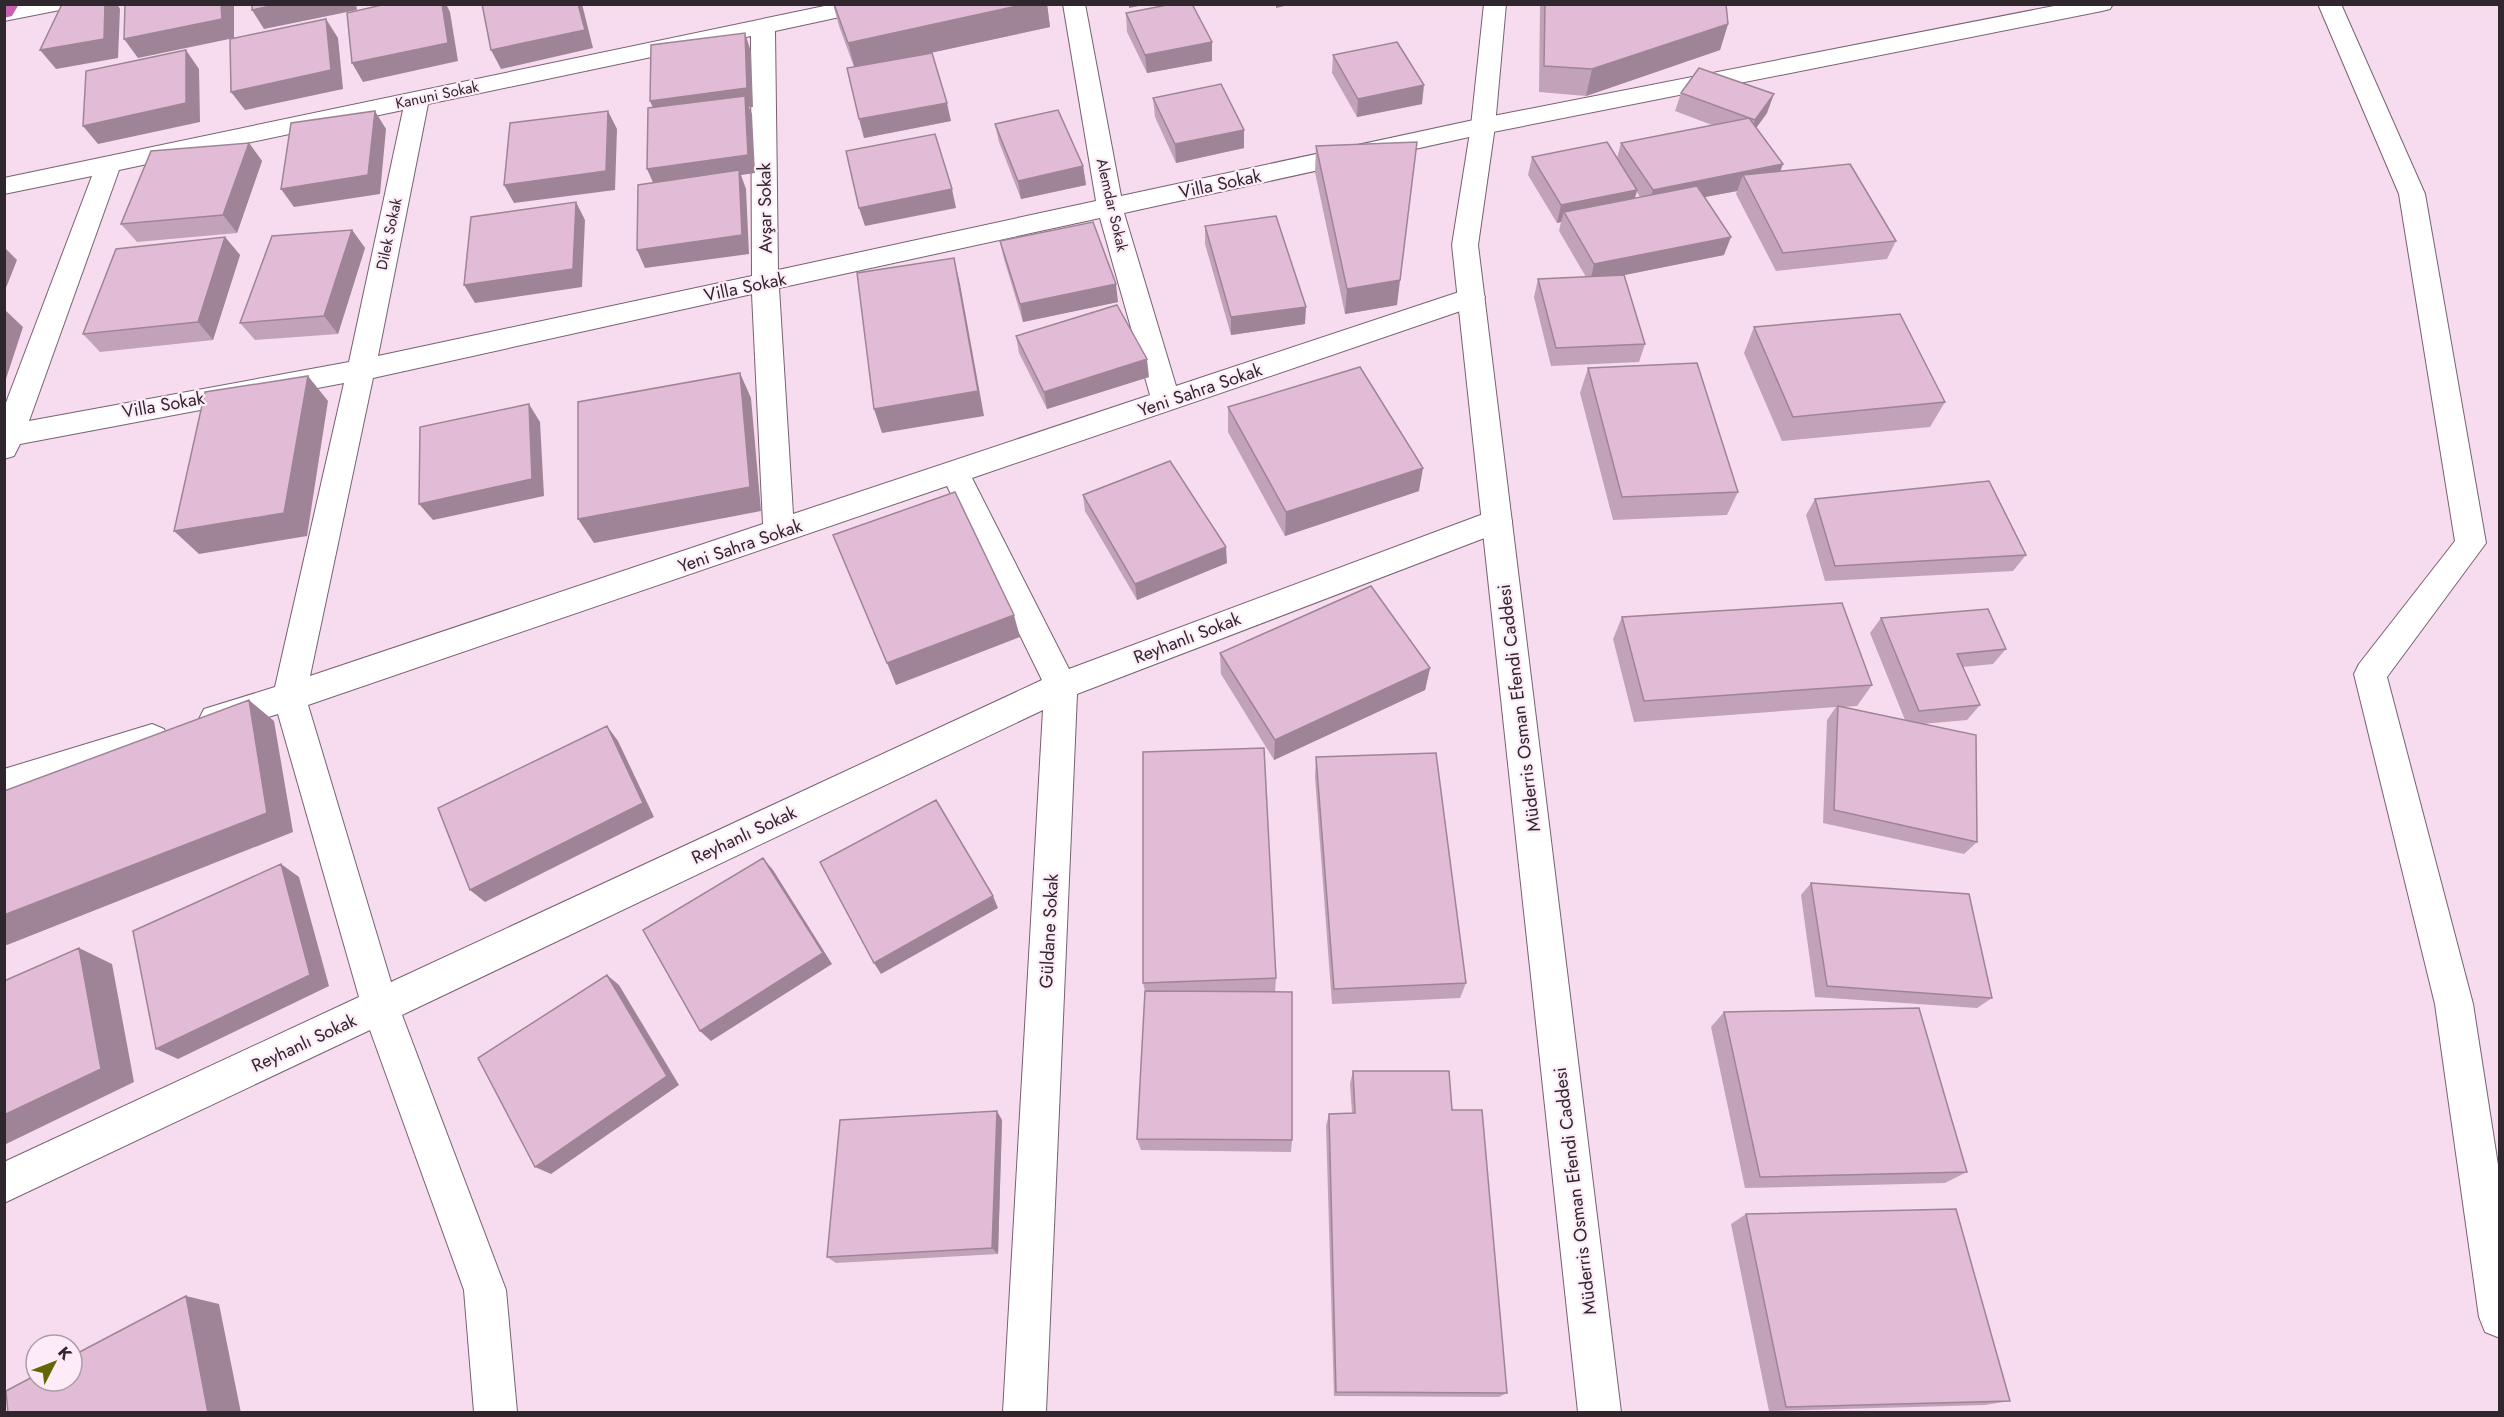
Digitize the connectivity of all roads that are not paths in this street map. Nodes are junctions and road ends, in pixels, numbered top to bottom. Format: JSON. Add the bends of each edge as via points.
{"nodes":[{"id":1,"x":8,"y":4,"type":"edge"},
{"id":2,"x":57,"y":4,"type":"edge"},
{"id":3,"x":869,"y":4,"type":"edge"},
{"id":4,"x":1074,"y":4,"type":"edge"},
{"id":5,"x":1495,"y":4,"type":"edge"},
{"id":6,"x":2102,"y":4,"type":"edge"},
{"id":7,"x":2329,"y":4,"type":"edge"},
{"id":8,"x":4,"y":12,"type":"edge"},
{"id":9,"x":763,"y":27,"type":"junction"},
{"id":10,"x":417,"y":99,"type":"junction"},
{"id":11,"x":1483,"y":126,"type":"junction"},
{"id":12,"x":109,"y":164,"type":"junction"},
{"id":13,"x":4,"y":186,"type":"edge"},
{"id":14,"x":1110,"y":208,"type":"junction"},
{"id":15,"x":765,"y":282,"type":"junction"},
{"id":16,"x":1471,"y":297,"type":"junction"},
{"id":17,"x":361,"y":370,"type":"junction"},
{"id":18,"x":1166,"y":401,"type":"junction"},
{"id":19,"x":6,"y":440,"type":"edge"},
{"id":20,"x":955,"y":473,"type":"junction"},
{"id":21,"x":1497,"y":521,"type":"junction"},
{"id":22,"x":779,"y":533,"type":"junction"},
{"id":23,"x":1061,"y":686,"type":"junction"},
{"id":24,"x":289,"y":697,"type":"junction"},
{"id":25,"x":4,"y":783,"type":"edge"},
{"id":26,"x":380,"y":1007,"type":"junction"},
{"id":27,"x":4,"y":1184,"type":"edge"},
{"id":28,"x":2499,"y":1317,"type":"edge"},
{"id":29,"x":496,"y":1413,"type":"edge"},
{"id":30,"x":1025,"y":1413,"type":"edge"},
{"id":31,"x":1600,"y":1413,"type":"edge"}],
"edges":[{"from":1,"to":8,"type":"highway"},
{"from":2,"to":8,"type":"street"},
{"from":3,"to":9,"type":"street","name":"Kanuni Sokak"},
{"from":4,"to":14,"type":"street","name":"Alemdar Sokak"},
{"from":5,"to":11,"type":"street","name":"Müderris Osman Efendi Caddesi"},
{"from":6,"to":11,"type":"street","name":"Villa Sokak"},
{"from":7,"to":28,"type":"street","via":[[2412,194],[2471,543],[2370,674],[2454,1004]]},
{"from":9,"to":10,"type":"street","name":"Kanuni Sokak"},
{"from":9,"to":15,"type":"street","name":"Avşar Sokak"},
{"from":10,"to":12,"type":"street","name":"Kanuni Sokak"},
{"from":10,"to":17,"type":"street","name":"Dilek Sokak"},
{"from":11,"to":14,"type":"street","name":"Villa Sokak"},
{"from":11,"to":16,"type":"street","name":"Müderris Osman Efendi Caddesi","via":[[1465,245]]},
{"from":12,"to":13,"type":"street","name":"Kanuni Sokak"},
{"from":12,"to":19,"type":"street"},
{"from":14,"to":15,"type":"street","name":"Villa Sokak"},
{"from":14,"to":18,"type":"street","name":"Alemdar Sokak"},
{"from":15,"to":17,"type":"street","name":"Villa Sokak"},
{"from":15,"to":22,"type":"street","name":"Avşar Sokak"},
{"from":16,"to":18,"type":"street","name":"Yeni Sahra Sokak"},
{"from":16,"to":21,"type":"street","name":"Müderris Osman Efendi Caddesi"},
{"from":17,"to":19,"type":"street","name":"Villa Sokak"},
{"from":17,"to":24,"type":"street","name":"Dilek Sokak"},
{"from":18,"to":20,"type":"street","name":"Yeni Sahra Sokak"},
{"from":20,"to":22,"type":"street","name":"Yeni Sahra Sokak"},
{"from":20,"to":23,"type":"street","name":"Güldane Sokak"},
{"from":21,"to":23,"type":"street","name":"Reyhanlı Sokak"},
{"from":21,"to":31,"type":"street","name":"Müderris Osman Efendi Caddesi"},
{"from":22,"to":24,"type":"street","name":"Yeni Sahra Sokak"},
{"from":23,"to":26,"type":"street","name":"Reyhanlı Sokak"},
{"from":23,"to":30,"type":"street","name":"Güldane Sokak"},
{"from":24,"to":25,"type":"street","name":"Yeni Sahra Sokak"},
{"from":24,"to":26,"type":"street"},
{"from":26,"to":27,"type":"street","name":"Reyhanlı Sokak"},
{"from":26,"to":29,"type":"street","via":[[485,1290]]}]}
